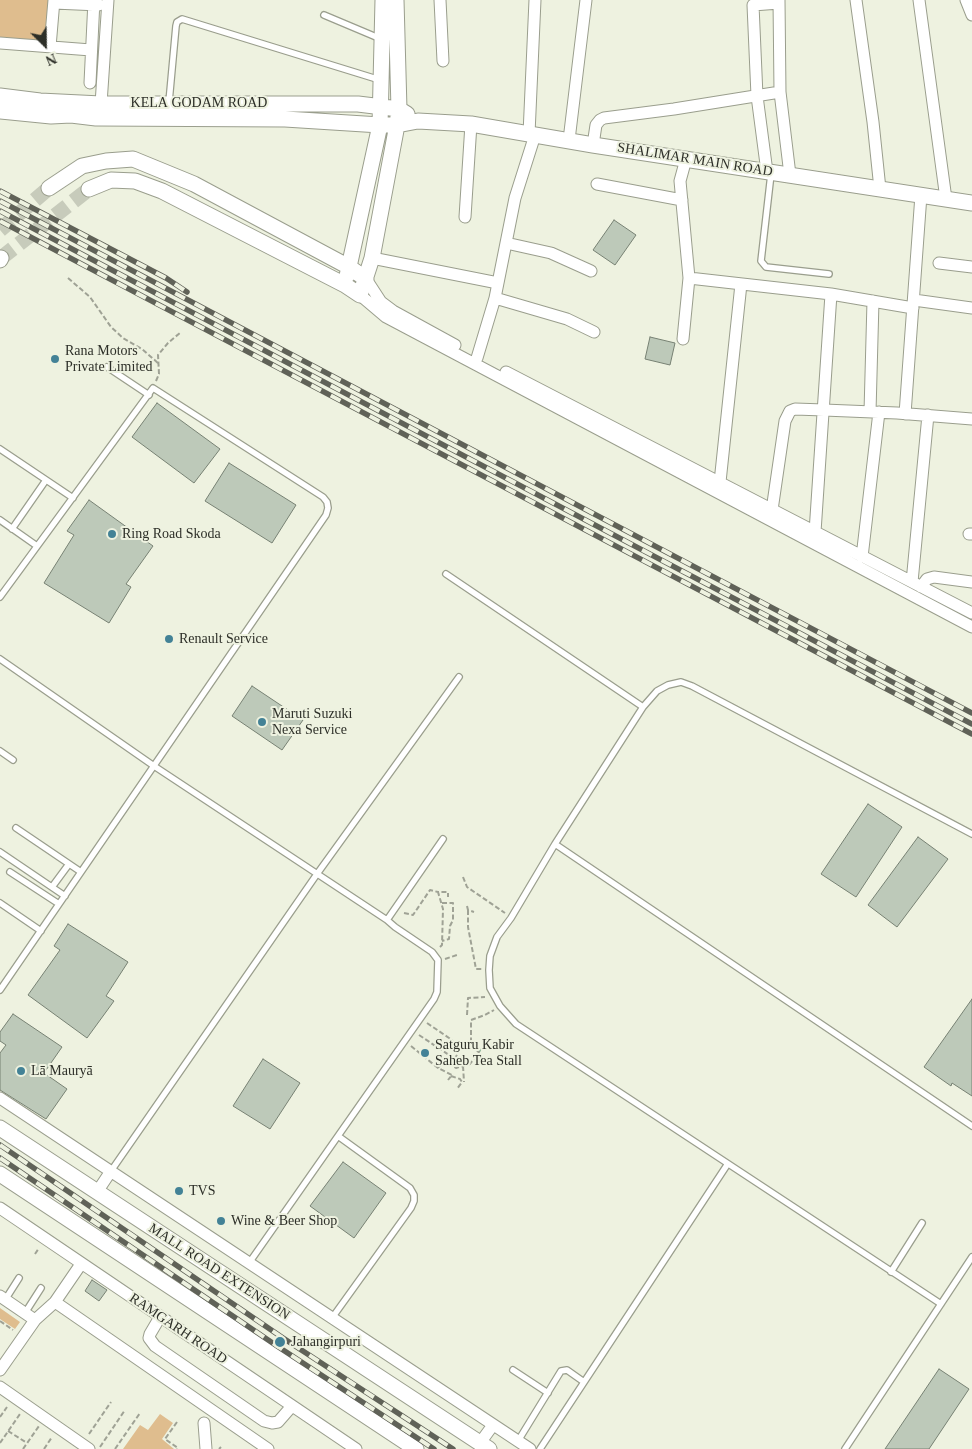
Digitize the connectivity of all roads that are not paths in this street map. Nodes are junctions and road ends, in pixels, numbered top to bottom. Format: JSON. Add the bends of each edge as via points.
{"nodes":[{"id":1,"x":384,"y":0,"type":"edge"},
{"id":2,"x":396,"y":0,"type":"edge"},
{"id":3,"x":440,"y":0,"type":"edge"},
{"id":4,"x":535,"y":0,"type":"edge"},
{"id":5,"x":586,"y":0,"type":"edge"},
{"id":6,"x":856,"y":0,"type":"edge"},
{"id":7,"x":919,"y":0,"type":"edge"},
{"id":8,"x":966,"y":0,"type":"edge"},
{"id":9,"x":779,"y":1,"type":"edge"},
{"id":10,"x":54,"y":2,"type":"edge"},
{"id":11,"x":94,"y":2,"type":"edge"},
{"id":12,"x":108,"y":3,"type":"edge"},
{"id":13,"x":324,"y":15,"type":"dead end"},
{"id":14,"x":972,"y":15,"type":"edge"},
{"id":15,"x":383,"y":39,"type":"junction"},
{"id":16,"x":0,"y":43,"type":"edge"},
{"id":17,"x":50,"y":47,"type":"junction"},
{"id":18,"x":91,"y":50,"type":"junction"},
{"id":19,"x":443,"y":61,"type":"dead end"},
{"id":20,"x":382,"y":80,"type":"junction"},
{"id":21,"x":90,"y":83,"type":"dead end"},
{"id":22,"x":780,"y":92,"type":"junction"},
{"id":23,"x":0,"y":96,"type":"edge"},
{"id":24,"x":757,"y":96,"type":"junction"},
{"id":25,"x":101,"y":104,"type":"junction"},
{"id":26,"x":169,"y":104,"type":"junction"},
{"id":27,"x":382,"y":107,"type":"junction"},
{"id":28,"x":399,"y":109,"type":"junction"},
{"id":29,"x":0,"y":111,"type":"edge"},
{"id":30,"x":418,"y":121,"type":"junction"},
{"id":31,"x":470,"y":124,"type":"junction"},
{"id":32,"x":380,"y":125,"type":"junction"},
{"id":33,"x":397,"y":125,"type":"junction"},
{"id":34,"x":532,"y":134,"type":"junction"},
{"id":35,"x":568,"y":140,"type":"junction"},
{"id":36,"x":593,"y":145,"type":"junction"},
{"id":37,"x":686,"y":159,"type":"junction"},
{"id":38,"x":769,"y":172,"type":"junction"},
{"id":39,"x":790,"y":175,"type":"junction"},
{"id":40,"x":597,"y":184,"type":"dead end"},
{"id":41,"x":49,"y":188,"type":"tunnel mouth"},
{"id":42,"x":89,"y":189,"type":"tunnel mouth"},
{"id":43,"x":880,"y":189,"type":"junction"},
{"id":44,"x":921,"y":196,"type":"junction"},
{"id":45,"x":946,"y":199,"type":"junction"},
{"id":46,"x":682,"y":200,"type":"junction"},
{"id":47,"x":972,"y":203,"type":"edge"},
{"id":48,"x":465,"y":217,"type":"dead end"},
{"id":49,"x":506,"y":243,"type":"junction"},
{"id":50,"x":372,"y":258,"type":"junction"},
{"id":51,"x":939,"y":263,"type":"dead end"},
{"id":52,"x":972,"y":266,"type":"edge"},
{"id":53,"x":349,"y":267,"type":"junction"},
{"id":54,"x":591,"y":271,"type":"dead end"},
{"id":55,"x":829,"y":274,"type":"dead end"},
{"id":56,"x":689,"y":278,"type":"junction"},
{"id":57,"x":366,"y":279,"type":"junction"},
{"id":58,"x":498,"y":283,"type":"junction"},
{"id":59,"x":345,"y":284,"type":"junction"},
{"id":60,"x":741,"y":284,"type":"junction"},
{"id":61,"x":831,"y":294,"type":"junction"},
{"id":62,"x":360,"y":295,"type":"junction"},
{"id":63,"x":495,"y":298,"type":"junction"},
{"id":64,"x":873,"y":301,"type":"junction"},
{"id":65,"x":913,"y":304,"type":"junction"},
{"id":66,"x":972,"y":308,"type":"edge"},
{"id":67,"x":594,"y":332,"type":"dead end"},
{"id":68,"x":683,"y":339,"type":"dead end"},
{"id":69,"x":477,"y":358,"type":"junction"},
{"id":70,"x":107,"y":367,"type":"dead end"},
{"id":71,"x":149,"y":395,"type":"junction"},
{"id":72,"x":824,"y":410,"type":"junction"},
{"id":73,"x":874,"y":412,"type":"junction"},
{"id":74,"x":905,"y":414,"type":"junction"},
{"id":75,"x":928,"y":415,"type":"junction"},
{"id":76,"x":972,"y":419,"type":"edge"},
{"id":77,"x":0,"y":449,"type":"edge"},
{"id":78,"x":46,"y":480,"type":"junction"},
{"id":79,"x":720,"y":482,"type":"junction"},
{"id":80,"x":73,"y":498,"type":"junction"},
{"id":81,"x":772,"y":510,"type":"junction"},
{"id":82,"x":0,"y":520,"type":"edge"},
{"id":83,"x":12,"y":529,"type":"junction"},
{"id":84,"x":815,"y":532,"type":"junction"},
{"id":85,"x":37,"y":546,"type":"junction"},
{"id":86,"x":862,"y":557,"type":"junction"},
{"id":87,"x":446,"y":574,"type":"dead end"},
{"id":88,"x":972,"y":582,"type":"edge"},
{"id":89,"x":916,"y":585,"type":"junction"},
{"id":90,"x":0,"y":597,"type":"edge"},
{"id":91,"x":972,"y":613,"type":"edge"},
{"id":92,"x":972,"y":627,"type":"edge"},
{"id":93,"x":0,"y":659,"type":"edge"},
{"id":94,"x":459,"y":677,"type":"dead end"},
{"id":95,"x":643,"y":707,"type":"junction"},
{"id":96,"x":0,"y":751,"type":"edge"},
{"id":97,"x":13,"y":760,"type":"dead end"},
{"id":98,"x":154,"y":766,"type":"junction"},
{"id":99,"x":16,"y":828,"type":"dead end"},
{"id":100,"x":972,"y":834,"type":"edge"},
{"id":101,"x":443,"y":839,"type":"dead end"},
{"id":102,"x":555,"y":844,"type":"junction"},
{"id":103,"x":0,"y":852,"type":"edge"},
{"id":104,"x":69,"y":864,"type":"junction"},
{"id":105,"x":10,"y":872,"type":"dead end"},
{"id":106,"x":81,"y":872,"type":"junction"},
{"id":107,"x":317,"y":874,"type":"junction"},
{"id":108,"x":52,"y":888,"type":"junction"},
{"id":109,"x":64,"y":896,"type":"junction"},
{"id":110,"x":0,"y":903,"type":"edge"},
{"id":111,"x":59,"y":904,"type":"junction"},
{"id":112,"x":387,"y":920,"type":"junction"},
{"id":113,"x":41,"y":930,"type":"junction"},
{"id":114,"x":0,"y":990,"type":"edge"},
{"id":115,"x":0,"y":1098,"type":"edge"},
{"id":116,"x":972,"y":1126,"type":"edge"},
{"id":117,"x":0,"y":1128,"type":"edge"},
{"id":118,"x":338,"y":1136,"type":"junction"},
{"id":119,"x":727,"y":1165,"type":"junction"},
{"id":120,"x":111,"y":1171,"type":"junction"},
{"id":121,"x":0,"y":1174,"type":"edge"},
{"id":122,"x":97,"y":1192,"type":"junction"},
{"id":123,"x":0,"y":1208,"type":"edge"},
{"id":124,"x":922,"y":1224,"type":"dead end"},
{"id":125,"x":972,"y":1257,"type":"edge"},
{"id":126,"x":249,"y":1263,"type":"junction"},
{"id":127,"x":81,"y":1264,"type":"junction"},
{"id":128,"x":891,"y":1272,"type":"junction"},
{"id":129,"x":20,"y":1278,"type":"dead end"},
{"id":130,"x":41,"y":1288,"type":"dead end"},
{"id":131,"x":3,"y":1298,"type":"edge"},
{"id":132,"x":55,"y":1302,"type":"junction"},
{"id":133,"x":941,"y":1304,"type":"junction"},
{"id":134,"x":25,"y":1313,"type":"junction"},
{"id":135,"x":160,"y":1317,"type":"junction"},
{"id":136,"x":332,"y":1318,"type":"junction"},
{"id":137,"x":35,"y":1320,"type":"junction"},
{"id":138,"x":0,"y":1370,"type":"edge"},
{"id":139,"x":513,"y":1370,"type":"dead end"},
{"id":140,"x":584,"y":1382,"type":"junction"},
{"id":141,"x":0,"y":1387,"type":"edge"},
{"id":142,"x":548,"y":1393,"type":"junction"},
{"id":143,"x":292,"y":1406,"type":"junction"},
{"id":144,"x":204,"y":1423,"type":"dead end"},
{"id":145,"x":493,"y":1425,"type":"junction"},
{"id":146,"x":518,"y":1441,"type":"junction"},
{"id":147,"x":86,"y":1447,"type":"edge"},
{"id":148,"x":482,"y":1447,"type":"edge"},
{"id":149,"x":849,"y":1448,"type":"edge"},
{"id":150,"x":206,"y":1449,"type":"edge"},
{"id":151,"x":268,"y":1449,"type":"edge"},
{"id":152,"x":356,"y":1449,"type":"edge"},
{"id":153,"x":416,"y":1449,"type":"edge"},
{"id":154,"x":530,"y":1449,"type":"edge"},
{"id":155,"x":540,"y":1449,"type":"edge"}],
"edges":[{"from":1,"to":15,"type":"street"},
{"from":2,"to":28,"type":"street"},
{"from":3,"to":19,"type":"street"},
{"from":4,"to":34,"type":"street"},
{"from":5,"to":35,"type":"street"},
{"from":6,"to":43,"type":"street"},
{"from":7,"to":45,"type":"street"},
{"from":8,"to":14,"type":"street"},
{"from":9,"to":22,"type":"street"},
{"from":9,"to":24,"type":"street","via":[[753,5]]},
{"from":10,"to":11,"type":"street"},
{"from":10,"to":17,"type":"street"},
{"from":11,"to":12,"type":"street"},
{"from":11,"to":18,"type":"street"},
{"from":12,"to":25,"type":"street"},
{"from":13,"to":15,"type":"lane"},
{"from":15,"to":20,"type":"street"},
{"from":16,"to":17,"type":"street"},
{"from":17,"to":18,"type":"street"},
{"from":18,"to":21,"type":"street"},
{"from":20,"to":26,"type":"lane","via":[[182,19],[176,26]]},
{"from":20,"to":27,"type":"street"},
{"from":22,"to":24,"type":"street"},
{"from":22,"to":39,"type":"street"},
{"from":23,"to":25,"type":"street","name":"KELA GODAM ROAD"},
{"from":24,"to":36,"type":"street","via":[[604,118],[596,125]]},
{"from":24,"to":38,"type":"street"},
{"from":25,"to":26,"type":"street","name":"KELA GODAM ROAD"},
{"from":26,"to":27,"type":"street","name":"KELA GODAM ROAD","via":[[358,104]]},
{"from":27,"to":28,"type":"street","name":"KELA GODAM ROAD"},
{"from":27,"to":32,"type":"street"},
{"from":28,"to":30,"type":"street","name":"SHALIMAR MAIN ROAD"},
{"from":28,"to":33,"type":"street"},
{"from":29,"to":32,"type":"street","name":"KELA GODAM ROAD","via":[[51,116],[285,119]]},
{"from":30,"to":31,"type":"street","name":"SHALIMAR MAIN ROAD"},
{"from":30,"to":33,"type":"street","name":"SHALIMAR MAIN ROAD"},
{"from":31,"to":34,"type":"street","name":"SHALIMAR MAIN ROAD"},
{"from":31,"to":48,"type":"street"},
{"from":32,"to":33,"type":"street","name":"KELA GODAM ROAD"},
{"from":32,"to":53,"type":"street"},
{"from":33,"to":50,"type":"street"},
{"from":34,"to":35,"type":"street","name":"SHALIMAR MAIN ROAD"},
{"from":34,"to":49,"type":"street"},
{"from":35,"to":36,"type":"street","name":"SHALIMAR MAIN ROAD"},
{"from":36,"to":37,"type":"street","name":"SHALIMAR MAIN ROAD"},
{"from":37,"to":38,"type":"street","name":"SHALIMAR MAIN ROAD"},
{"from":37,"to":46,"type":"street","via":[[680,181]]},
{"from":38,"to":39,"type":"street","name":"SHALIMAR MAIN ROAD"},
{"from":38,"to":55,"type":"lane","via":[[761,261],[766,267]]},
{"from":39,"to":43,"type":"street","name":"SHALIMAR MAIN ROAD"},
{"from":40,"to":46,"type":"street"},
{"from":41,"to":53,"type":"street","via":[[82,166],[106,160],[133,159],[194,184]]},
{"from":42,"to":59,"type":"street","via":[[111,180],[135,181],[162,191]]},
{"from":43,"to":44,"type":"street","name":"SHALIMAR MAIN ROAD"},
{"from":44,"to":45,"type":"street","name":"SHALIMAR MAIN ROAD"},
{"from":44,"to":65,"type":"street"},
{"from":45,"to":47,"type":"street","name":"SHALIMAR MAIN ROAD"},
{"from":46,"to":56,"type":"street"},
{"from":49,"to":54,"type":"street","via":[[551,253]]},
{"from":49,"to":58,"type":"street"},
{"from":50,"to":57,"type":"street"},
{"from":50,"to":58,"type":"street"},
{"from":51,"to":52,"type":"street"},
{"from":53,"to":57,"type":"street"},
{"from":53,"to":59,"type":"street"},
{"from":56,"to":60,"type":"street"},
{"from":56,"to":68,"type":"street"},
{"from":57,"to":62,"type":"street"},
{"from":57,"to":69,"type":"street","via":[[392,312]]},
{"from":58,"to":63,"type":"street"},
{"from":59,"to":62,"type":"street"},
{"from":60,"to":61,"type":"street"},
{"from":60,"to":79,"type":"street"},
{"from":61,"to":64,"type":"street"},
{"from":61,"to":72,"type":"street"},
{"from":62,"to":92,"type":"street","via":[[386,317]]},
{"from":63,"to":67,"type":"street","via":[[567,319]]},
{"from":63,"to":69,"type":"street"},
{"from":64,"to":65,"type":"street"},
{"from":64,"to":73,"type":"street"},
{"from":65,"to":66,"type":"street"},
{"from":65,"to":74,"type":"street"},
{"from":69,"to":79,"type":"street"},
{"from":70,"to":71,"type":"lane"},
{"from":71,"to":80,"type":"lane"},
{"from":71,"to":98,"type":"lane","via":[[153,388],[322,497],[328,508]]},
{"from":72,"to":73,"type":"street"},
{"from":72,"to":81,"type":"street","via":[[795,409],[786,416]]},
{"from":72,"to":84,"type":"street"},
{"from":73,"to":74,"type":"street"},
{"from":73,"to":86,"type":"street"},
{"from":74,"to":75,"type":"street"},
{"from":75,"to":76,"type":"street"},
{"from":75,"to":89,"type":"street"},
{"from":77,"to":78,"type":"lane"},
{"from":78,"to":80,"type":"lane"},
{"from":78,"to":83,"type":"lane"},
{"from":79,"to":81,"type":"street"},
{"from":80,"to":85,"type":"lane"},
{"from":81,"to":84,"type":"street"},
{"from":82,"to":83,"type":"lane"},
{"from":83,"to":85,"type":"lane"},
{"from":84,"to":86,"type":"street"},
{"from":85,"to":90,"type":"lane"},
{"from":86,"to":89,"type":"street"},
{"from":87,"to":95,"type":"lane"},
{"from":88,"to":89,"type":"street","via":[[934,577]]},
{"from":89,"to":91,"type":"street"},
{"from":93,"to":98,"type":"lane"},
{"from":94,"to":107,"type":"lane"},
{"from":95,"to":100,"type":"lane","via":[[657,691],[668,685],[681,682],[692,686]]},
{"from":95,"to":102,"type":"lane"},
{"from":96,"to":97,"type":"lane"},
{"from":98,"to":106,"type":"lane"},
{"from":98,"to":107,"type":"lane"},
{"from":99,"to":104,"type":"lane"},
{"from":101,"to":112,"type":"lane"},
{"from":102,"to":116,"type":"lane"},
{"from":102,"to":119,"type":"lane","via":[[497,936],[490,956],[490,988],[516,1024]]},
{"from":103,"to":108,"type":"lane"},
{"from":104,"to":106,"type":"lane"},
{"from":104,"to":108,"type":"lane"},
{"from":105,"to":111,"type":"lane"},
{"from":106,"to":109,"type":"lane"},
{"from":107,"to":112,"type":"lane"},
{"from":107,"to":120,"type":"lane"},
{"from":108,"to":109,"type":"lane"},
{"from":109,"to":111,"type":"lane"},
{"from":110,"to":113,"type":"lane"},
{"from":111,"to":113,"type":"lane"},
{"from":112,"to":118,"type":"lane","via":[[432,952],[438,960],[437,992]]},
{"from":113,"to":114,"type":"lane"},
{"from":115,"to":120,"type":"street"},
{"from":117,"to":122,"type":"street","name":"MALL ROAD EXTENSION"},
{"from":118,"to":126,"type":"lane"},
{"from":118,"to":136,"type":"lane","via":[[410,1188],[414,1201]]},
{"from":119,"to":128,"type":"lane"},
{"from":119,"to":140,"type":"lane"},
{"from":120,"to":122,"type":"street"},
{"from":120,"to":126,"type":"street"},
{"from":121,"to":153,"type":"street"},
{"from":122,"to":148,"type":"street","name":"MALL ROAD EXTENSION"},
{"from":123,"to":127,"type":"street","name":"RAMGARH ROAD"},
{"from":124,"to":128,"type":"lane"},
{"from":125,"to":133,"type":"lane"},
{"from":126,"to":136,"type":"street"},
{"from":127,"to":132,"type":"street"},
{"from":127,"to":135,"type":"street","name":"RAMGARH ROAD"},
{"from":128,"to":133,"type":"lane"},
{"from":129,"to":131,"type":"lane"},
{"from":130,"to":134,"type":"lane"},
{"from":131,"to":134,"type":"street"},
{"from":132,"to":137,"type":"street"},
{"from":132,"to":151,"type":"street"},
{"from":133,"to":149,"type":"lane"},
{"from":134,"to":137,"type":"street"},
{"from":135,"to":143,"type":"street","name":"RAMGARH ROAD"},
{"from":135,"to":143,"type":"street","via":[[149,1338],[154,1346],[264,1421],[278,1422]]},
{"from":136,"to":145,"type":"street"},
{"from":137,"to":138,"type":"street"},
{"from":139,"to":142,"type":"lane"},
{"from":140,"to":142,"type":"lane","via":[[566,1370],[562,1371]]},
{"from":140,"to":155,"type":"lane"},
{"from":141,"to":147,"type":"street"},
{"from":142,"to":146,"type":"lane"},
{"from":143,"to":152,"type":"street","name":"RAMGARH ROAD"},
{"from":144,"to":150,"type":"street"},
{"from":145,"to":146,"type":"street"},
{"from":145,"to":148,"type":"street"},
{"from":146,"to":154,"type":"street"}]}
